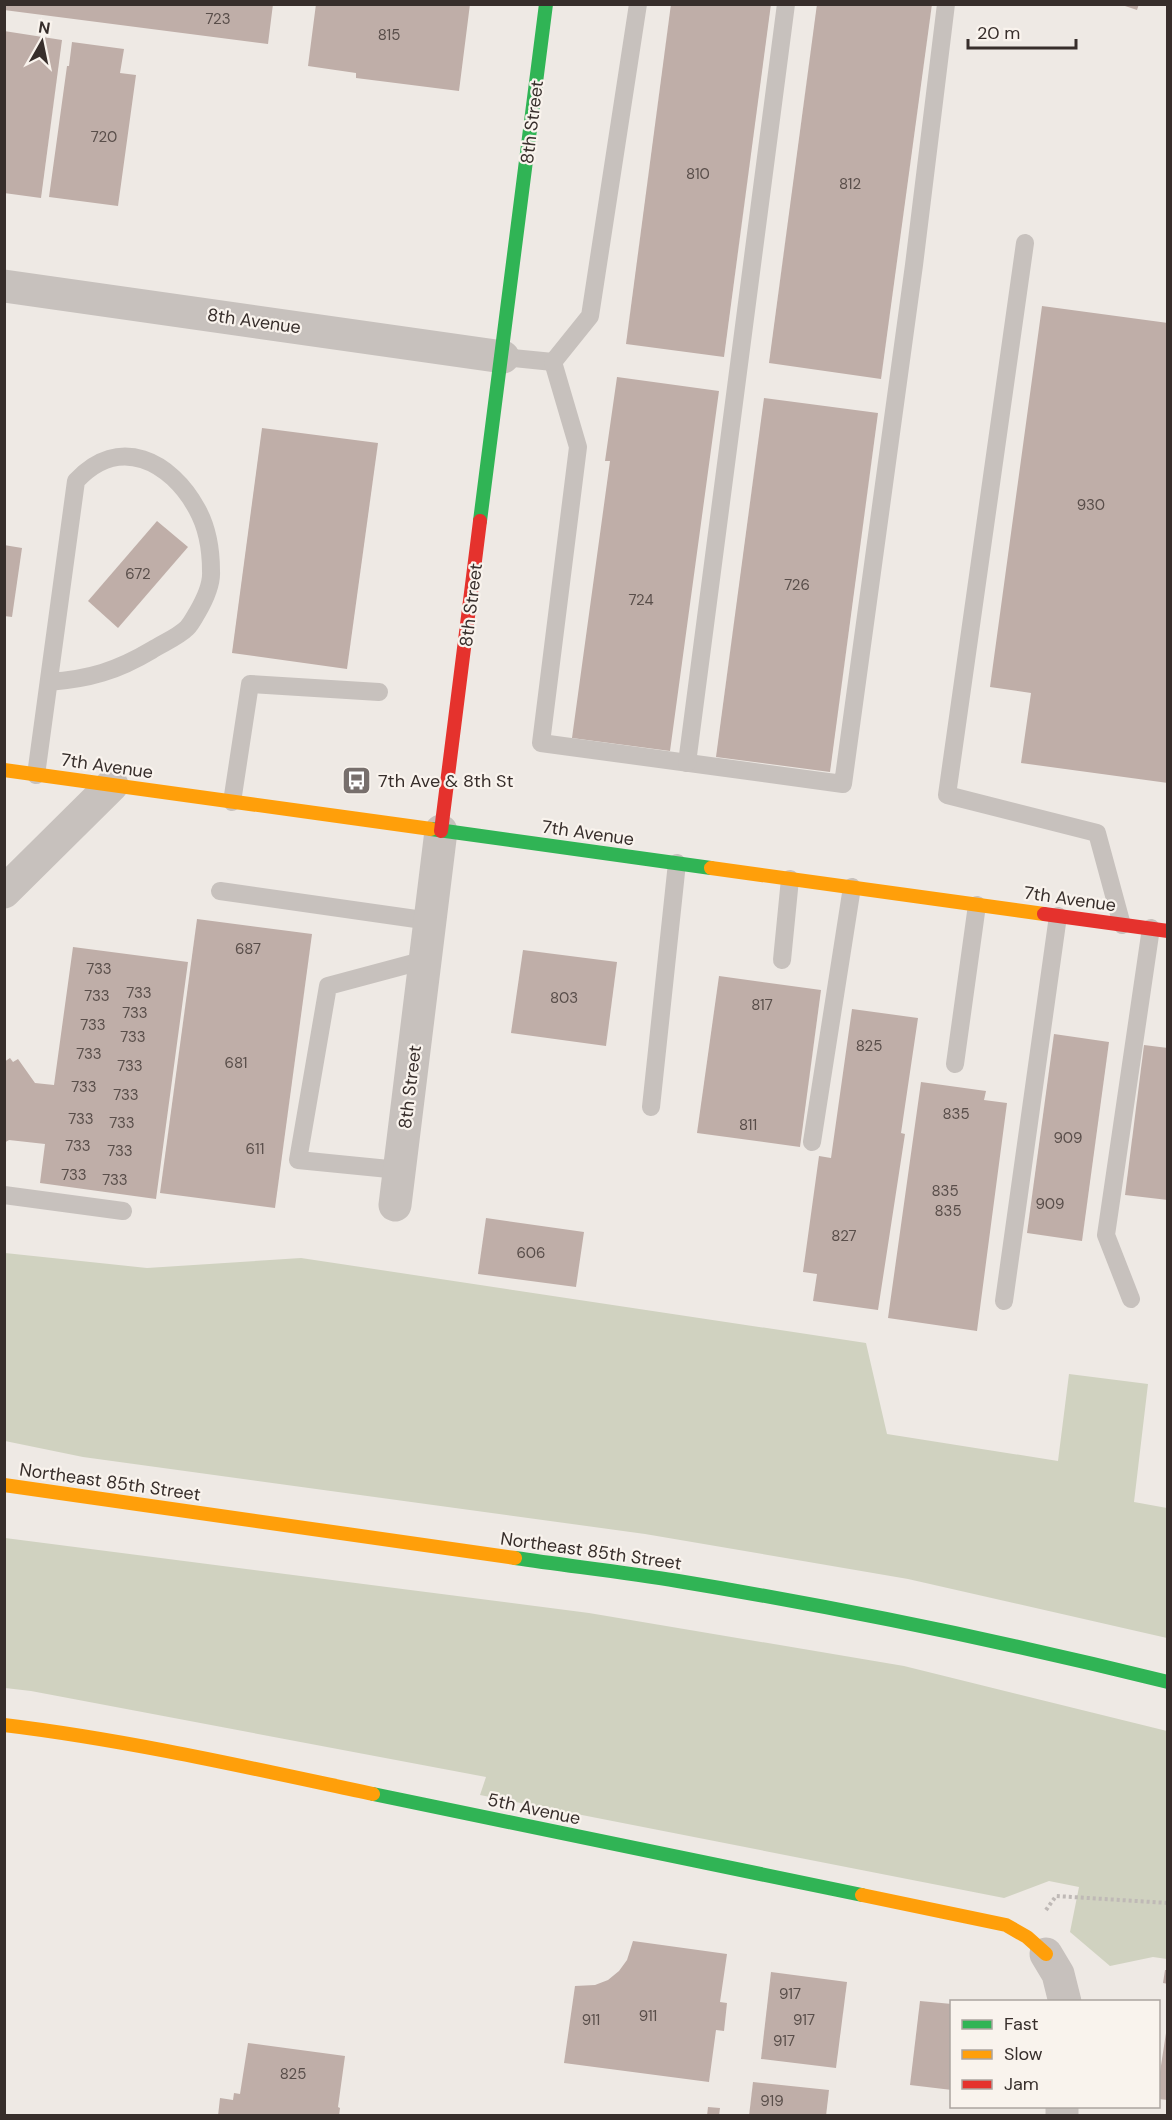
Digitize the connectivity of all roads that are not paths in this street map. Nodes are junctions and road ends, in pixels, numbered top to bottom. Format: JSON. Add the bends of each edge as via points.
{"nodes":[{"id":1,"x":546,"y":4,"type":"edge"},
{"id":2,"x":638,"y":4,"type":"edge"},
{"id":3,"x":786,"y":4,"type":"edge"},
{"id":4,"x":946,"y":4,"type":"edge"},
{"id":5,"x":1025,"y":243,"type":"dead end"},
{"id":6,"x":4,"y":286,"type":"edge"},
{"id":7,"x":503,"y":357,"type":"junction"},
{"id":8,"x":553,"y":362,"type":"junction"},
{"id":9,"x":49,"y":682,"type":"junction"},
{"id":10,"x":379,"y":692,"type":"dead end"},
{"id":11,"x":687,"y":763,"type":"junction"},
{"id":12,"x":4,"y":770,"type":"edge"},
{"id":13,"x":36,"y":775,"type":"junction"},
{"id":14,"x":112,"y":785,"type":"junction"},
{"id":15,"x":232,"y":802,"type":"junction"},
{"id":16,"x":441,"y":831,"type":"junction"},
{"id":17,"x":677,"y":863,"type":"junction"},
{"id":18,"x":790,"y":879,"type":"junction"},
{"id":19,"x":852,"y":887,"type":"junction"},
{"id":20,"x":220,"y":891,"type":"dead end"},
{"id":21,"x":4,"y":892,"type":"edge"},
{"id":22,"x":977,"y":905,"type":"junction"},
{"id":23,"x":1058,"y":916,"type":"junction"},
{"id":24,"x":430,"y":921,"type":"junction"},
{"id":25,"x":1122,"y":925,"type":"junction"},
{"id":26,"x":1159,"y":930,"type":"edge"},
{"id":27,"x":425,"y":960,"type":"junction"},
{"id":28,"x":782,"y":960,"type":"dead end"},
{"id":29,"x":955,"y":1064,"type":"dead end"},
{"id":30,"x":651,"y":1107,"type":"dead end"},
{"id":31,"x":812,"y":1142,"type":"dead end"},
{"id":32,"x":399,"y":1170,"type":"junction"},
{"id":33,"x":4,"y":1195,"type":"edge"},
{"id":34,"x":395,"y":1205,"type":"dead end"},
{"id":35,"x":123,"y":1211,"type":"dead end"},
{"id":36,"x":1131,"y":1299,"type":"dead end"},
{"id":37,"x":1004,"y":1301,"type":"dead end"},
{"id":38,"x":5,"y":1485,"type":"edge"},
{"id":39,"x":1167,"y":1682,"type":"edge"},
{"id":40,"x":4,"y":1725,"type":"edge"},
{"id":41,"x":1046,"y":1954,"type":"joint"},
{"id":42,"x":1065,"y":2000,"type":"edge"}],
"edges":[{"from":1,"to":7,"type":"street","name":"8th Street"},
{"from":2,"to":8,"type":"lane","via":[[590,316]]},
{"from":3,"to":11,"type":"lane"},
{"from":4,"to":11,"type":"lane","via":[[843,784]]},
{"from":5,"to":25,"type":"lane","via":[[947,795],[1097,833]]},
{"from":6,"to":7,"type":"street","name":"8th Avenue"},
{"from":7,"to":8,"type":"lane"},
{"from":7,"to":16,"type":"street","name":"8th Street"},
{"from":8,"to":11,"type":"lane","via":[[578,447],[541,743]]},
{"from":9,"to":9,"type":"lane","via":[[76,481],[104,460],[123,456],[146,459],[167,471],[197,510],[207,537],[212,573],[205,600],[187,628],[115,670],[79,680]]},
{"from":9,"to":13,"type":"lane"},
{"from":10,"to":15,"type":"lane","via":[[250,684]]},
{"from":12,"to":13,"type":"street","name":"7th Avenue"},
{"from":13,"to":14,"type":"street","name":"7th Avenue"},
{"from":14,"to":15,"type":"street","name":"7th Avenue"},
{"from":14,"to":21,"type":"street"},
{"from":15,"to":16,"type":"street","name":"7th Avenue"},
{"from":16,"to":17,"type":"street","name":"7th Avenue"},
{"from":16,"to":24,"type":"street","name":"8th Street"},
{"from":17,"to":18,"type":"street","name":"7th Avenue"},
{"from":17,"to":30,"type":"lane"},
{"from":18,"to":19,"type":"street","name":"7th Avenue"},
{"from":18,"to":28,"type":"lane"},
{"from":19,"to":22,"type":"street","name":"7th Avenue"},
{"from":19,"to":31,"type":"lane"},
{"from":20,"to":24,"type":"lane"},
{"from":22,"to":23,"type":"street","name":"7th Avenue"},
{"from":22,"to":29,"type":"lane"},
{"from":23,"to":25,"type":"street","name":"7th Avenue"},
{"from":23,"to":37,"type":"lane"},
{"from":24,"to":27,"type":"street","name":"8th Street"},
{"from":25,"to":26,"type":"street","name":"7th Avenue"},
{"from":26,"to":36,"type":"lane","via":[[1106,1235]]},
{"from":27,"to":32,"type":"street","name":"8th Street"},
{"from":27,"to":32,"type":"lane","via":[[328,986],[298,1160]]},
{"from":32,"to":34,"type":"street","name":"8th Street"},
{"from":33,"to":35,"type":"lane"},
{"from":38,"to":39,"type":"street","name":"Northeast 85th Street","via":[[677,1581],[1041,1651]]},
{"from":40,"to":41,"type":"street","name":"5th Avenue","via":[[234,1765],[1006,1925],[1027,1936]]},
{"from":41,"to":42,"type":"street","via":[[1058,1974]]}]}
